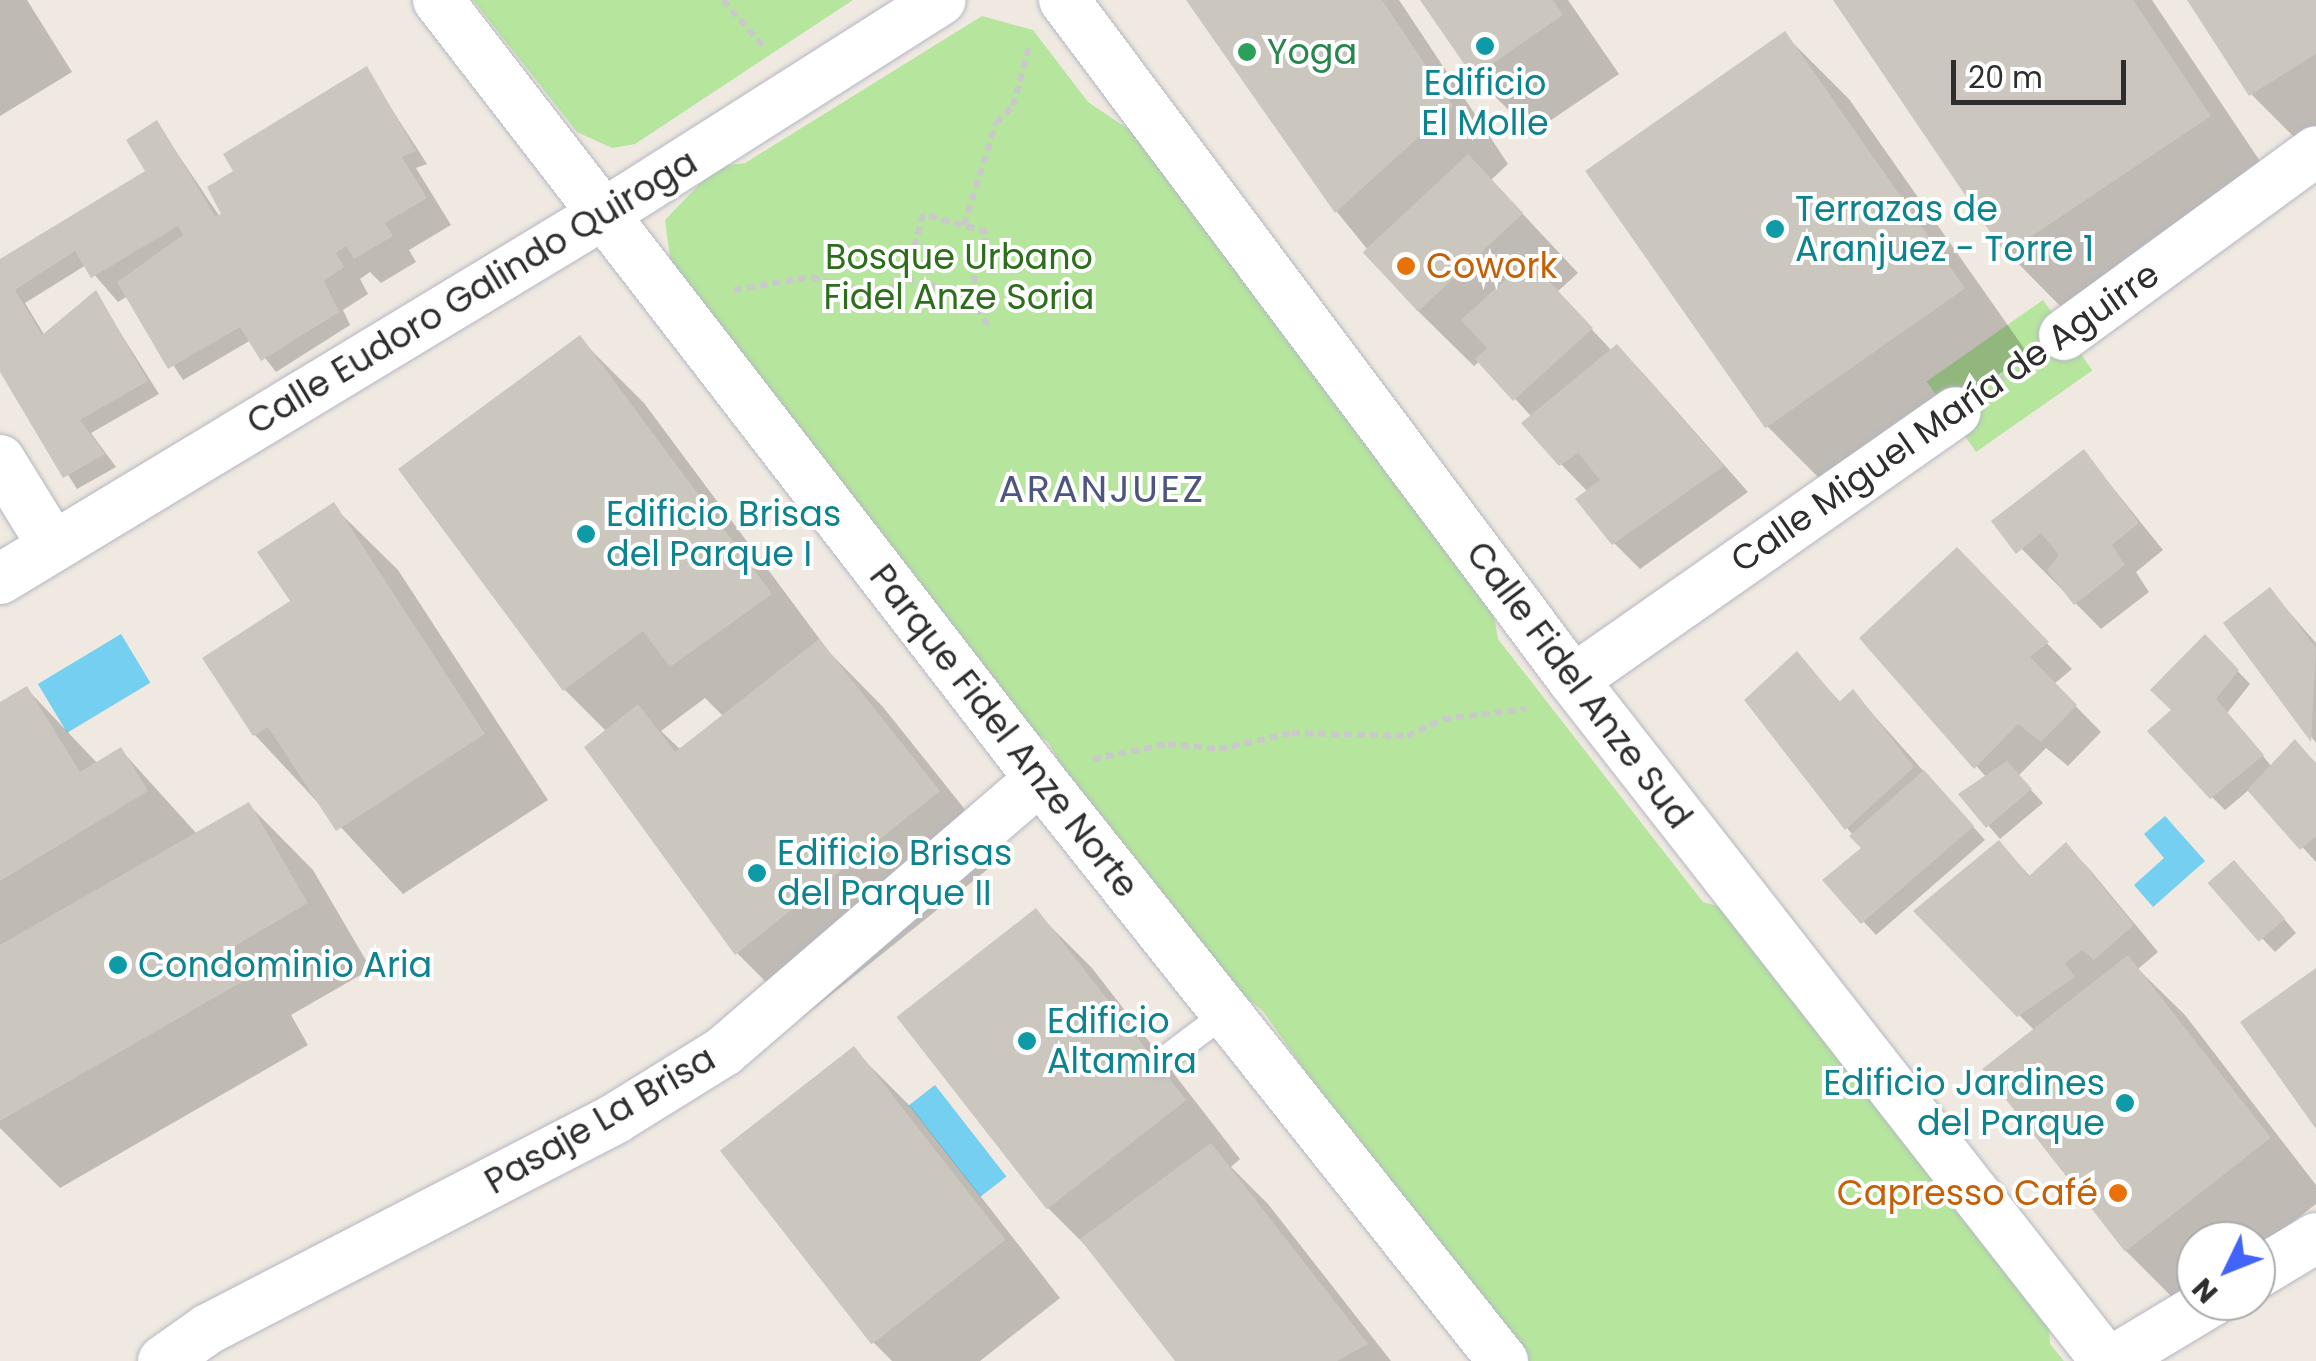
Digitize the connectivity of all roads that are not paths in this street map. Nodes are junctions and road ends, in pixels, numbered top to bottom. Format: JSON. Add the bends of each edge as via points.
{"nodes":[{"id":1,"x":438,"y":0,"type":"edge"},
{"id":2,"x":941,"y":0,"type":"edge"},
{"id":3,"x":1064,"y":0,"type":"edge"},
{"id":4,"x":2316,"y":151,"type":"edge"},
{"id":5,"x":602,"y":215,"type":"junction"},
{"id":6,"x":2064,"y":335,"type":"road end"},
{"id":7,"x":1956,"y":412,"type":"road end"},
{"id":8,"x":0,"y":460,"type":"edge"},
{"id":9,"x":53,"y":546,"type":"junction"},
{"id":10,"x":0,"y":580,"type":"edge"},
{"id":11,"x":1555,"y":693,"type":"junction"},
{"id":12,"x":1061,"y":770,"type":"junction"},
{"id":13,"x":1226,"y":1012,"type":"junction"},
{"id":14,"x":1158,"y":1064,"type":"dead end"},
{"id":15,"x":2316,"y":1238,"type":"edge"},
{"id":16,"x":2276,"y":1262,"type":"edge"},
{"id":17,"x":2178,"y":1321,"type":"edge"},
{"id":18,"x":1480,"y":1354,"type":"edge"},
{"id":19,"x":163,"y":1361,"type":"edge"},
{"id":20,"x":2109,"y":1361,"type":"edge"}],
"edges":[{"from":1,"to":5,"type":"street","name":"Parque Fidel Anze Norte"},
{"from":2,"to":5,"type":"street","name":"Calle Eudoro Galindo Quiroga"},
{"from":3,"to":11,"type":"street","name":"Calle Fidel Anze Sud"},
{"from":4,"to":6,"type":"street","name":"Calle Miguel María de Aguirre"},
{"from":5,"to":9,"type":"street","name":"Calle Eudoro Galindo Quiroga"},
{"from":5,"to":12,"type":"street","name":"Parque Fidel Anze Norte"},
{"from":7,"to":11,"type":"street","name":"Calle Miguel María de Aguirre"},
{"from":8,"to":9,"type":"street"},
{"from":9,"to":10,"type":"street","name":"Calle Eudoro Galindo Quiroga"},
{"from":11,"to":20,"type":"street","name":"Calle Fidel Anze Sud"},
{"from":12,"to":13,"type":"street","name":"Parque Fidel Anze Norte"},
{"from":12,"to":19,"type":"street","name":"Pasaje La Brisa","via":[[724,1050],[616,1118],[208,1330]]},
{"from":13,"to":14,"type":"lane"},
{"from":13,"to":18,"type":"street","name":"Parque Fidel Anze Norte"},
{"from":15,"to":16,"type":"street"},
{"from":17,"to":20,"type":"street"}]}
